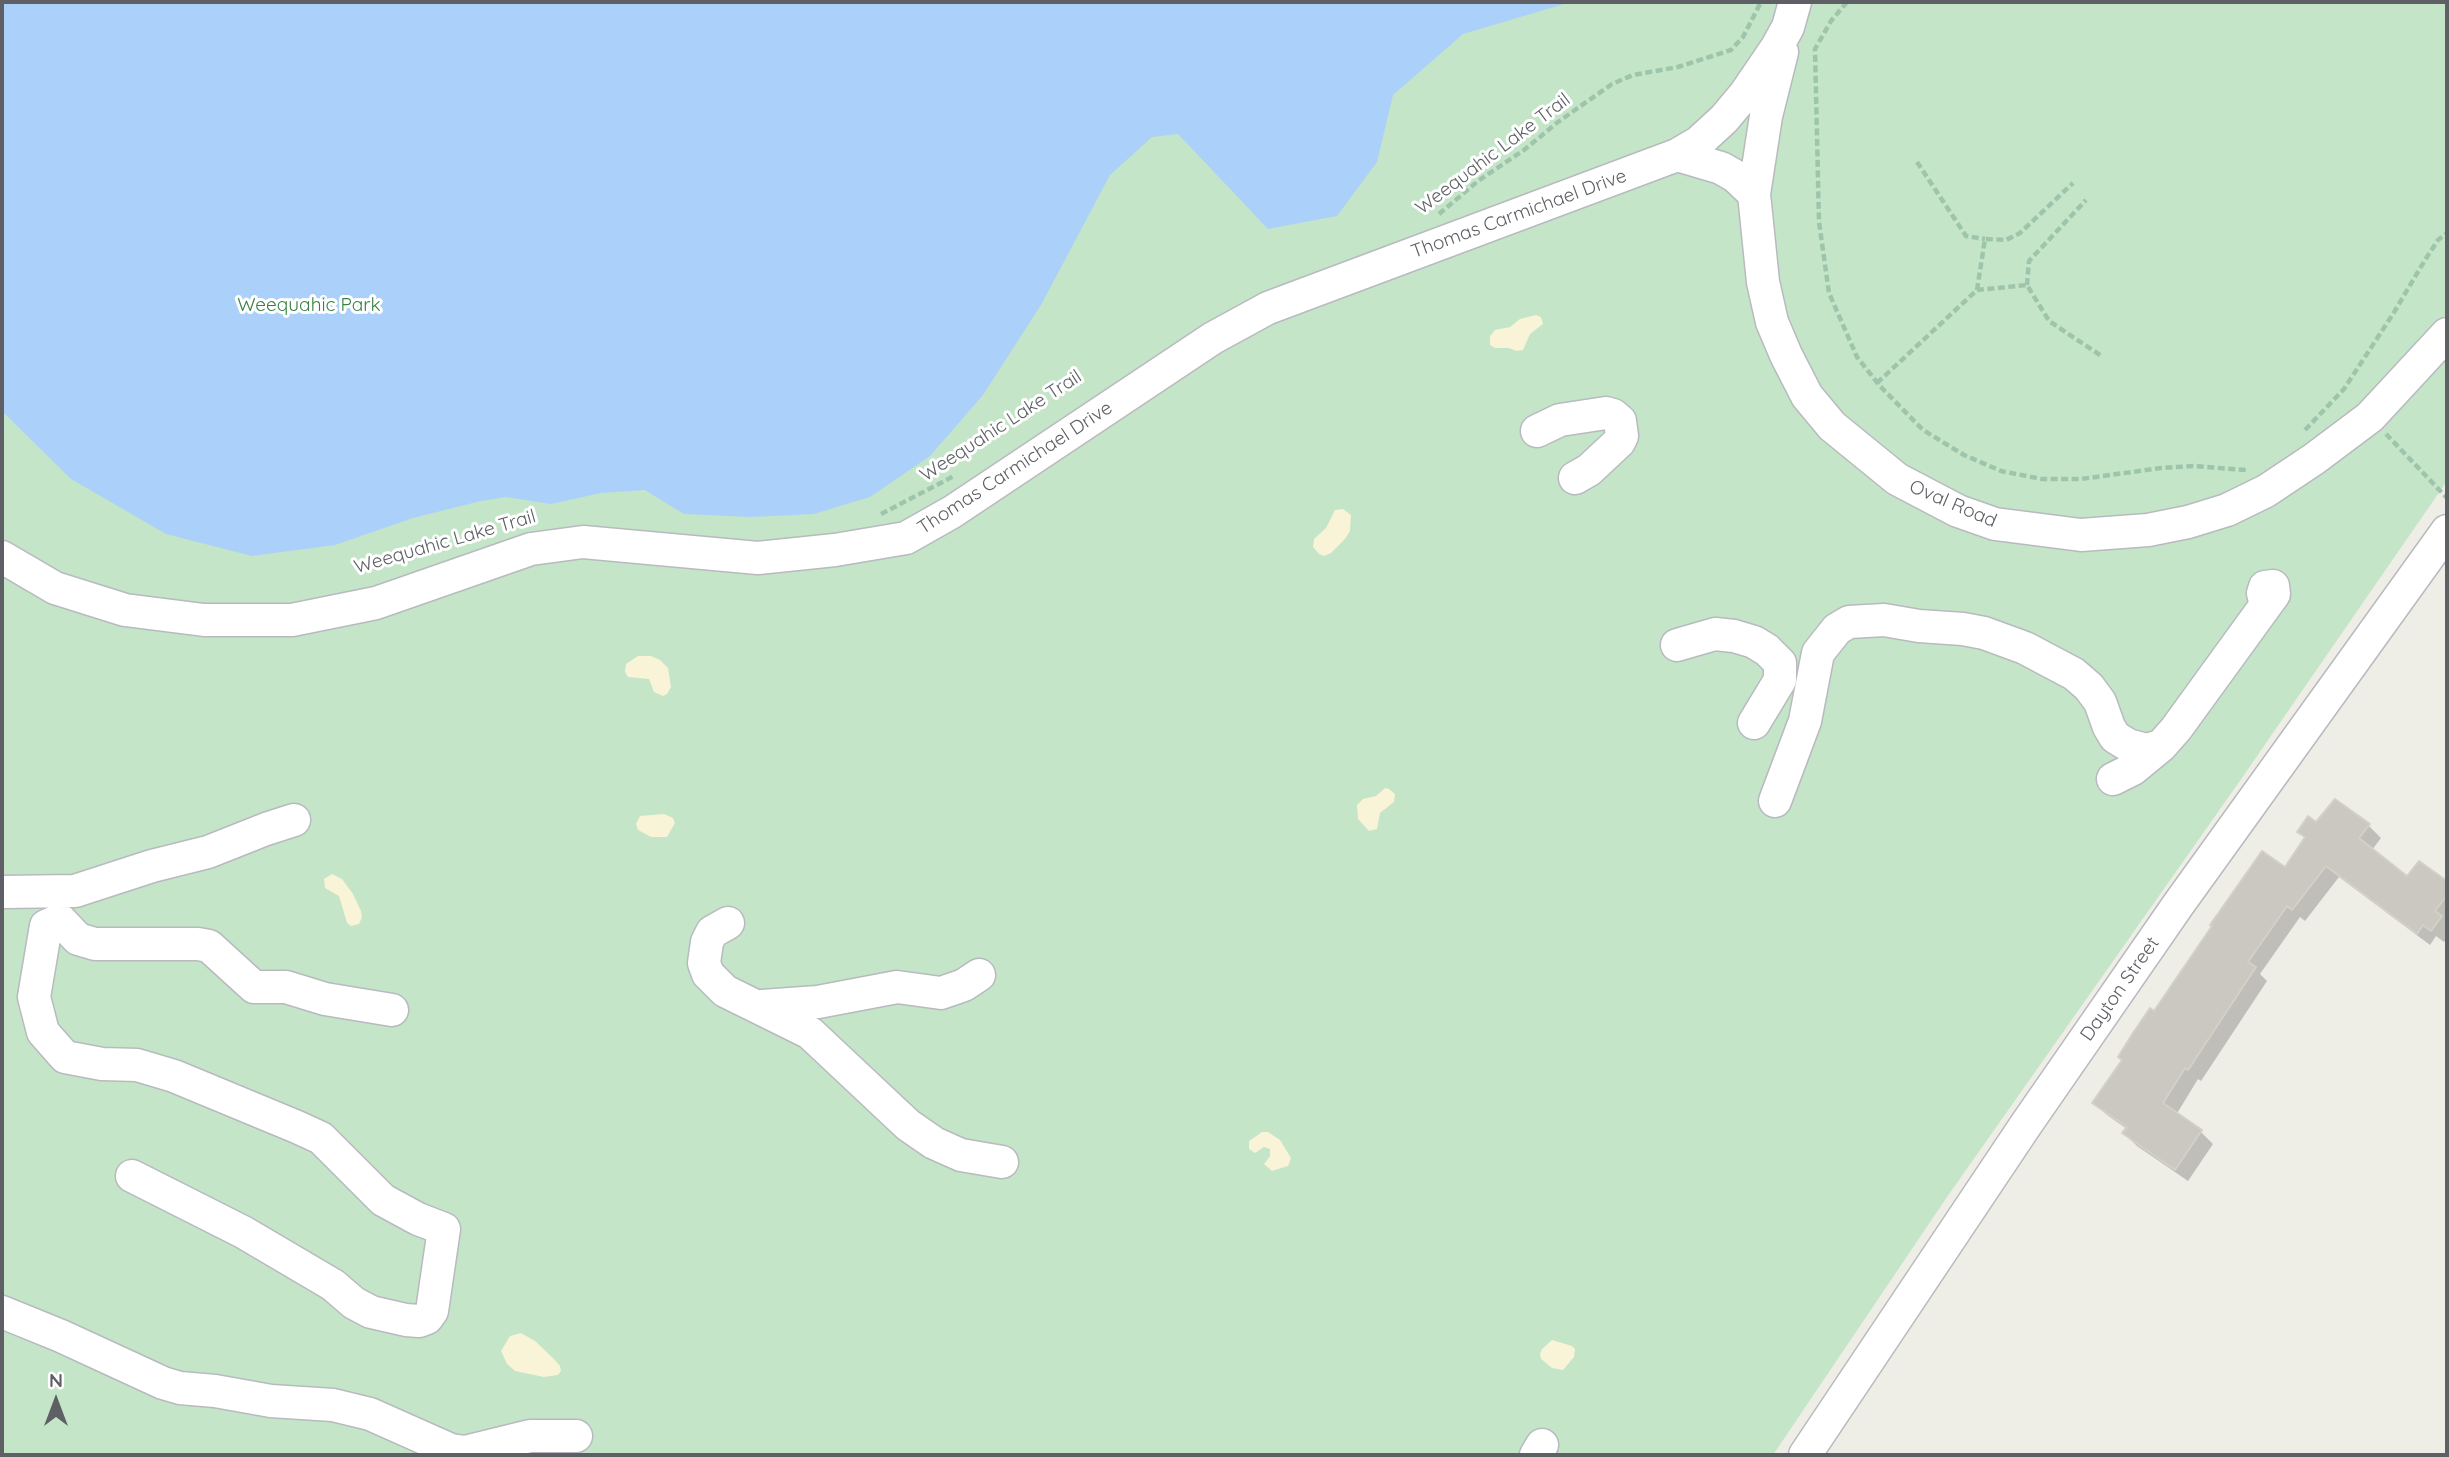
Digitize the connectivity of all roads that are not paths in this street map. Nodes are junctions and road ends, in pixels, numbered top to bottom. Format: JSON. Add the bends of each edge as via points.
{"nodes":[{"id":1,"x":1791,"y":14,"type":"edge"},
{"id":2,"x":1677,"y":155,"type":"junction"},
{"id":3,"x":1754,"y":194,"type":"junction"},
{"id":4,"x":2447,"y":334,"type":"edge"},
{"id":5,"x":1537,"y":431,"type":"dead end"},
{"id":6,"x":1575,"y":478,"type":"dead end"},
{"id":7,"x":2447,"y":531,"type":"edge"},
{"id":8,"x":2,"y":557,"type":"edge"},
{"id":9,"x":2266,"y":605,"type":"dead end"},
{"id":10,"x":1677,"y":645,"type":"dead end"},
{"id":11,"x":1754,"y":723,"type":"dead end"},
{"id":12,"x":2161,"y":746,"type":"junction"},
{"id":13,"x":2113,"y":779,"type":"dead end"},
{"id":14,"x":1775,"y":801,"type":"dead end"},
{"id":15,"x":294,"y":820,"type":"dead end"},
{"id":16,"x":2,"y":892,"type":"edge"},
{"id":17,"x":728,"y":923,"type":"dead end"},
{"id":18,"x":979,"y":975,"type":"dead end"},
{"id":19,"x":753,"y":1005,"type":"junction"},
{"id":20,"x":392,"y":1010,"type":"dead end"},
{"id":21,"x":1002,"y":1162,"type":"dead end"},
{"id":22,"x":132,"y":1176,"type":"dead end"},
{"id":23,"x":2,"y":1312,"type":"edge"},
{"id":24,"x":576,"y":1436,"type":"dead end"},
{"id":25,"x":1805,"y":1455,"type":"edge"}],
"edges":[{"from":1,"to":2,"type":"street","name":"Thomas Carmichael Drive","via":[[1770,57],[1731,111],[1699,142]]},
{"from":1,"to":3,"type":"street","name":"Oval Road","via":[[1766,116]]},
{"from":2,"to":3,"type":"street","via":[[1721,168]]},
{"from":2,"to":8,"type":"street","name":"Thomas Carmichael Drive","via":[[1268,308],[1213,338],[906,538],[758,558],[583,541],[531,549],[376,603],[292,620],[204,620],[125,610],[55,589]]},
{"from":3,"to":4,"type":"street","name":"Oval Road","via":[[1772,322],[1807,396],[1832,426],[1897,480],[1994,524],[2081,536],[2148,530],[2227,510],[2266,491],[2370,417]]},
{"from":5,"to":6,"type":"street","via":[[1560,420],[1606,413],[1620,421],[1619,442]]},
{"from":7,"to":25,"type":"street","name":"Dayton Street","via":[[2178,905]]},
{"from":9,"to":12,"type":"street"},
{"from":10,"to":11,"type":"street","via":[[1715,634],[1754,642],[1768,650],[1780,663],[1780,680]]},
{"from":12,"to":13,"type":"street"},
{"from":12,"to":14,"type":"street","via":[[2146,750],[2115,737],[2089,687],[2025,648],[1963,629],[1861,620],[1837,629],[1818,653],[1805,721]]},
{"from":15,"to":16,"type":"street","via":[[208,852],[75,891]]},
{"from":17,"to":19,"type":"street","via":[[712,932],[704,963],[725,991]]},
{"from":18,"to":19,"type":"street","via":[[941,993],[897,987],[818,1002]]},
{"from":19,"to":21,"type":"street","via":[[810,1033],[908,1125],[934,1143],[961,1155]]},
{"from":20,"to":22,"type":"street","via":[[286,987],[254,987],[209,946],[95,944],[78,939],[60,920],[46,926],[34,997],[43,1032],[65,1057],[137,1065],[174,1076],[297,1127],[321,1138],[383,1200],[444,1229],[432,1311],[427,1318],[406,1321],[371,1312],[243,1231]]},
{"from":23,"to":24,"type":"street","via":[[163,1383],[271,1401],[333,1405],[370,1414],[451,1450],[465,1452],[530,1436]]}]}
